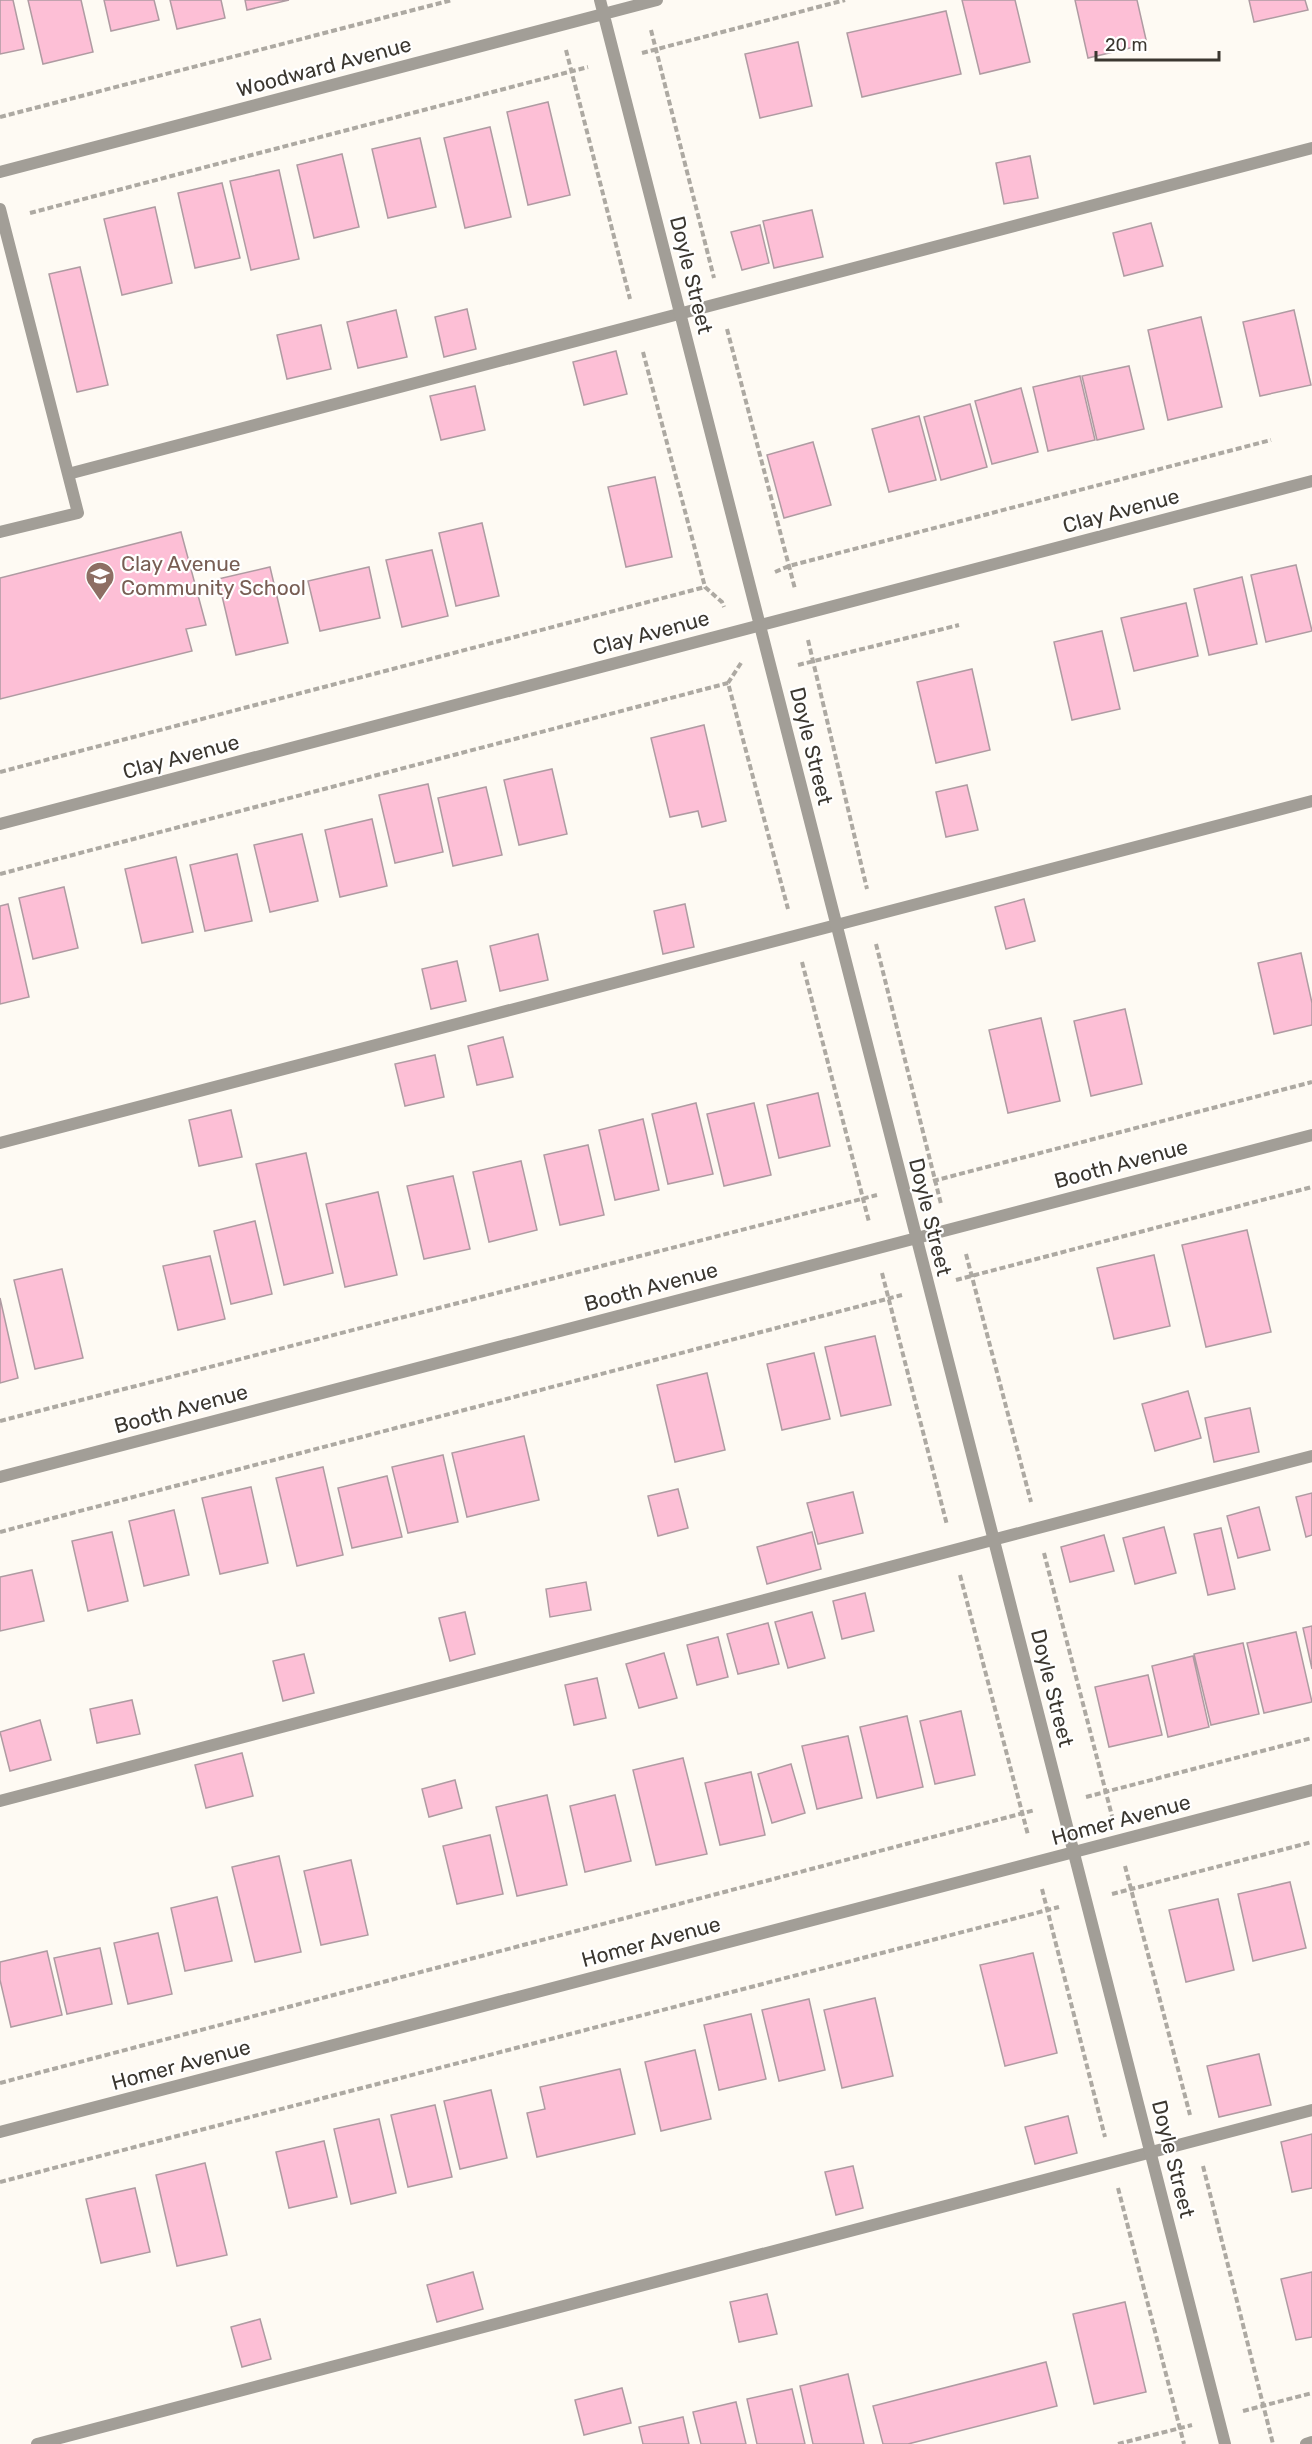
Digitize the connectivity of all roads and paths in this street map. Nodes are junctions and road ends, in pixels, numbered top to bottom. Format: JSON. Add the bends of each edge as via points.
{"nodes":[{"id":1,"x":452,"y":0,"type":"edge"},
{"id":2,"x":600,"y":0,"type":"edge"},
{"id":3,"x":657,"y":0,"type":"edge"},
{"id":4,"x":845,"y":0,"type":"edge"},
{"id":5,"x":603,"y":14,"type":"junction"},
{"id":6,"x":615,"y":60,"type":"junction"},
{"id":7,"x":0,"y":117,"type":"edge"},
{"id":8,"x":1312,"y":148,"type":"edge"},
{"id":9,"x":0,"y":172,"type":"edge"},
{"id":10,"x":1,"y":214,"type":"edge"},
{"id":11,"x":680,"y":313,"type":"junction"},
{"id":12,"x":1271,"y":440,"type":"dead end"},
{"id":13,"x":68,"y":474,"type":"junction"},
{"id":14,"x":1312,"y":481,"type":"edge"},
{"id":15,"x":0,"y":532,"type":"edge"},
{"id":16,"x":750,"y":585,"type":"junction"},
{"id":17,"x":705,"y":587,"type":"dead end"},
{"id":18,"x":722,"y":602,"type":"dead end"},
{"id":19,"x":760,"y":625,"type":"junction"},
{"id":20,"x":959,"y":625,"type":"dead end"},
{"id":21,"x":741,"y":664,"type":"dead end"},
{"id":22,"x":770,"y":665,"type":"junction"},
{"id":23,"x":729,"y":683,"type":"dead end"},
{"id":24,"x":0,"y":772,"type":"edge"},
{"id":25,"x":1312,"y":801,"type":"edge"},
{"id":26,"x":0,"y":824,"type":"edge"},
{"id":27,"x":0,"y":874,"type":"edge"},
{"id":28,"x":836,"y":925,"type":"junction"},
{"id":29,"x":1312,"y":1082,"type":"edge"},
{"id":30,"x":1312,"y":1135,"type":"edge"},
{"id":31,"x":0,"y":1143,"type":"edge"},
{"id":32,"x":1312,"y":1187,"type":"edge"},
{"id":33,"x":903,"y":1189,"type":"junction"},
{"id":34,"x":915,"y":1238,"type":"junction"},
{"id":35,"x":928,"y":1288,"type":"junction"},
{"id":36,"x":0,"y":1421,"type":"edge"},
{"id":37,"x":1312,"y":1456,"type":"edge"},
{"id":38,"x":0,"y":1477,"type":"edge"},
{"id":39,"x":0,"y":1532,"type":"edge"},
{"id":40,"x":993,"y":1538,"type":"junction"},
{"id":41,"x":1312,"y":1738,"type":"edge"},
{"id":42,"x":1312,"y":1790,"type":"edge"},
{"id":43,"x":0,"y":1801,"type":"edge"},
{"id":44,"x":1061,"y":1803,"type":"junction"},
{"id":45,"x":1312,"y":1842,"type":"edge"},
{"id":46,"x":1073,"y":1852,"type":"junction"},
{"id":47,"x":1086,"y":1900,"type":"junction"},
{"id":48,"x":0,"y":2083,"type":"edge"},
{"id":49,"x":1312,"y":2110,"type":"edge"},
{"id":50,"x":0,"y":2132,"type":"edge"},
{"id":51,"x":1151,"y":2152,"type":"junction"},
{"id":52,"x":0,"y":2182,"type":"edge"},
{"id":53,"x":1312,"y":2442,"type":"edge"},
{"id":54,"x":38,"y":2444,"type":"edge"},
{"id":55,"x":1225,"y":2444,"type":"edge"},
{"id":56,"x":1306,"y":2444,"type":"edge"}],
"edges":[{"from":1,"to":7,"type":"path"},
{"from":2,"to":5,"type":"street","name":"Doyle Street"},
{"from":3,"to":5,"type":"street","name":"Woodward Avenue"},
{"from":4,"to":6,"type":"path"},
{"from":5,"to":6,"type":"street","name":"Doyle Street"},
{"from":5,"to":9,"type":"street","name":"Woodward Avenue"},
{"from":6,"to":10,"type":"path"},
{"from":6,"to":11,"type":"street","name":"Doyle Street"},
{"from":8,"to":11,"type":"street"},
{"from":10,"to":13,"type":"street"},
{"from":11,"to":13,"type":"street"},
{"from":11,"to":16,"type":"street","name":"Doyle Street"},
{"from":12,"to":16,"type":"path","via":[[789,566]]},
{"from":13,"to":15,"type":"street","via":[[78,513]]},
{"from":14,"to":19,"type":"street","name":"Clay Avenue"},
{"from":16,"to":18,"type":"path"},
{"from":16,"to":19,"type":"street","name":"Doyle Street"},
{"from":17,"to":24,"type":"path"},
{"from":19,"to":22,"type":"street","name":"Doyle Street"},
{"from":19,"to":26,"type":"street","name":"Clay Avenue"},
{"from":20,"to":22,"type":"path","via":[[795,666]]},
{"from":21,"to":22,"type":"path"},
{"from":22,"to":28,"type":"street","name":"Doyle Street"},
{"from":23,"to":27,"type":"path"},
{"from":25,"to":28,"type":"street"},
{"from":28,"to":31,"type":"street"},
{"from":28,"to":33,"type":"street","name":"Doyle Street"},
{"from":29,"to":33,"type":"path"},
{"from":30,"to":34,"type":"street","name":"Booth Avenue"},
{"from":32,"to":35,"type":"path"},
{"from":33,"to":34,"type":"street","name":"Doyle Street"},
{"from":33,"to":36,"type":"path"},
{"from":34,"to":35,"type":"street","name":"Doyle Street"},
{"from":34,"to":38,"type":"street","name":"Booth Avenue"},
{"from":35,"to":39,"type":"path"},
{"from":35,"to":40,"type":"street","name":"Doyle Street"},
{"from":37,"to":40,"type":"street"},
{"from":40,"to":43,"type":"street"},
{"from":40,"to":44,"type":"street","name":"Doyle Street"},
{"from":41,"to":44,"type":"path"},
{"from":42,"to":46,"type":"street","name":"Homer Avenue"},
{"from":44,"to":46,"type":"street","name":"Doyle Street"},
{"from":44,"to":48,"type":"path"},
{"from":45,"to":47,"type":"path"},
{"from":46,"to":47,"type":"street","name":"Doyle Street"},
{"from":46,"to":50,"type":"street","name":"Homer Avenue"},
{"from":47,"to":51,"type":"street","name":"Doyle Street"},
{"from":47,"to":52,"type":"path"},
{"from":49,"to":51,"type":"street"},
{"from":51,"to":54,"type":"street"},
{"from":51,"to":55,"type":"street","name":"Doyle Street"},
{"from":53,"to":56,"type":"street"}]}
